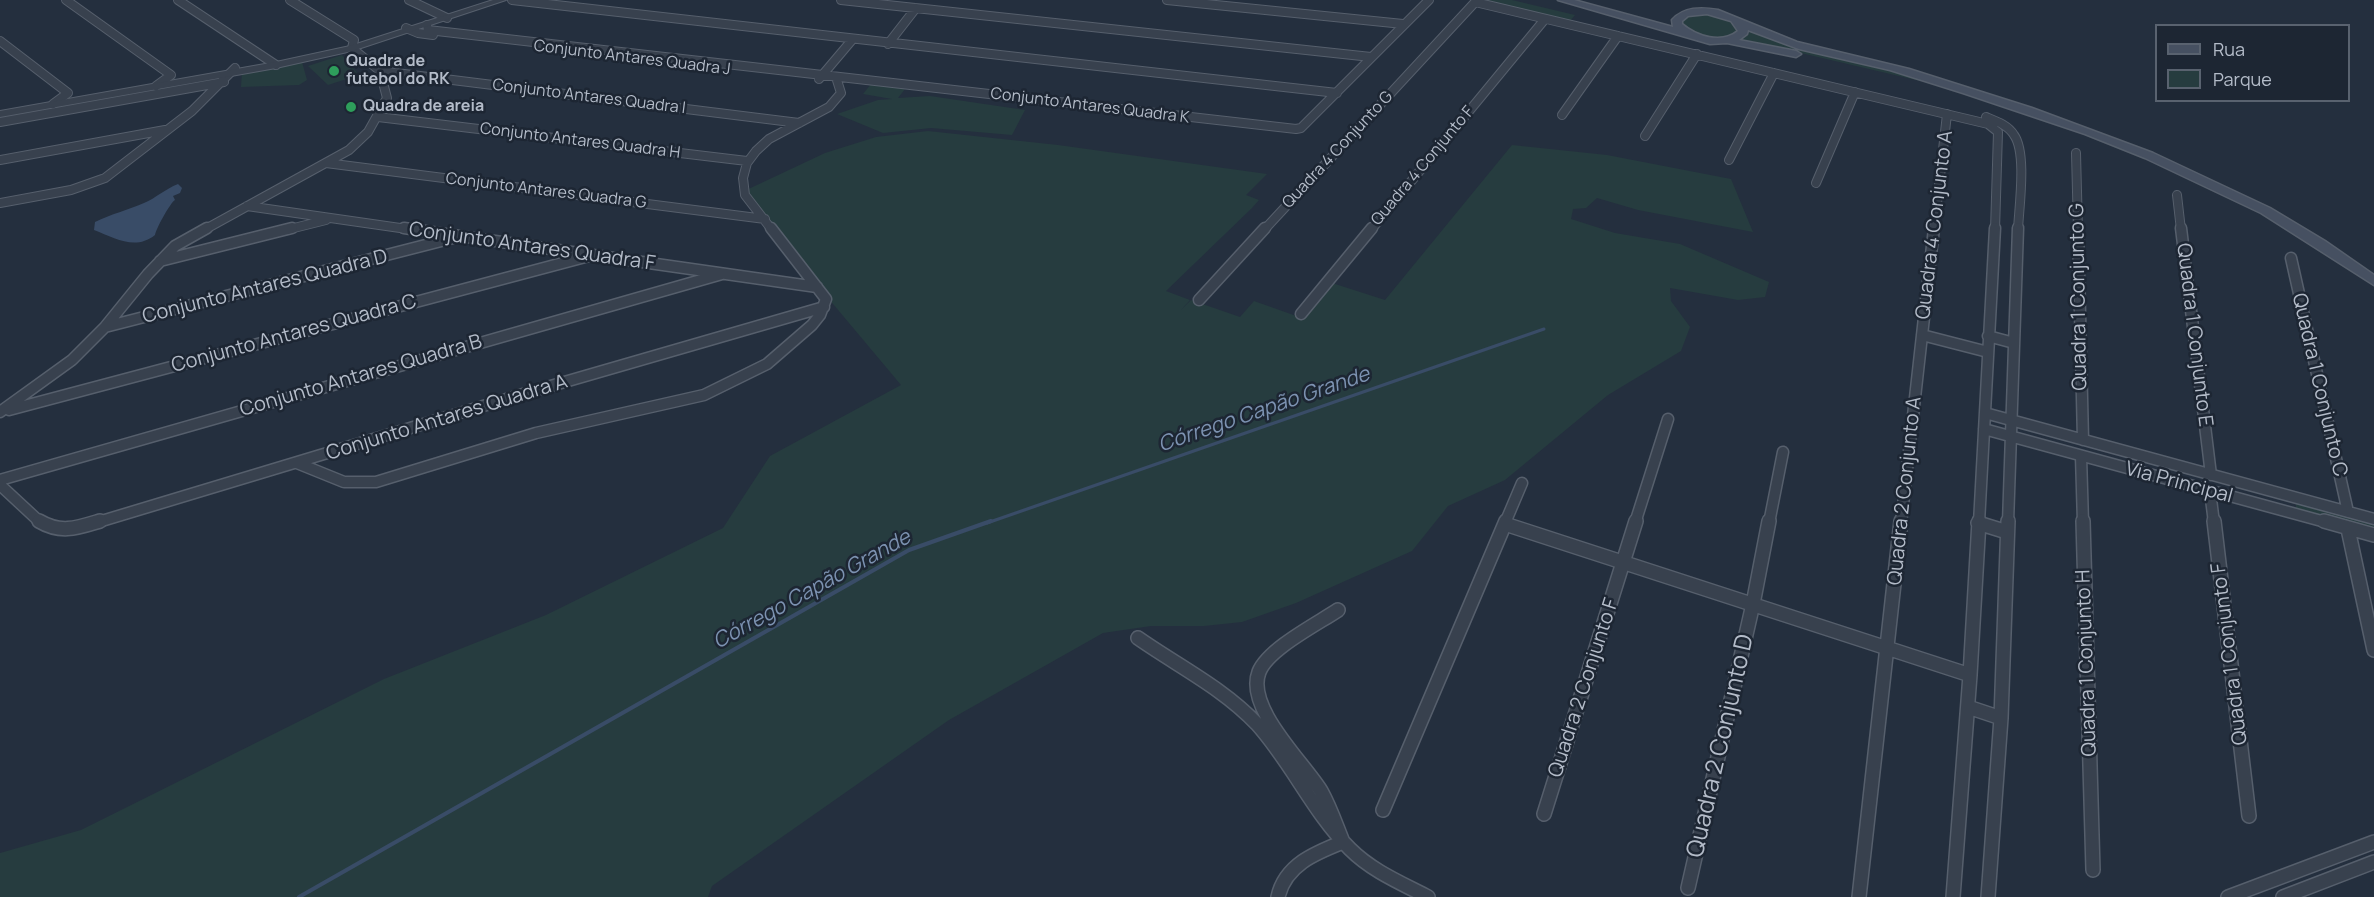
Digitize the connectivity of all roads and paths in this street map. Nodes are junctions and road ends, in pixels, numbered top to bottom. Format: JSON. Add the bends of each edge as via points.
{"nodes":[{"id":1,"x":66,"y":0,"type":"edge"},
{"id":2,"x":178,"y":0,"type":"edge"},
{"id":3,"x":290,"y":0,"type":"edge"},
{"id":4,"x":409,"y":0,"type":"edge"},
{"id":5,"x":490,"y":0,"type":"edge"},
{"id":6,"x":502,"y":0,"type":"edge"},
{"id":7,"x":513,"y":0,"type":"edge"},
{"id":8,"x":841,"y":0,"type":"edge"},
{"id":9,"x":1167,"y":0,"type":"edge"},
{"id":10,"x":1429,"y":0,"type":"edge"},
{"id":11,"x":1563,"y":0,"type":"edge"},
{"id":12,"x":1696,"y":0,"type":"edge"},
{"id":13,"x":1710,"y":0,"type":"edge"},
{"id":14,"x":1476,"y":1,"type":"edge"},
{"id":15,"x":916,"y":8,"type":"junction"},
{"id":16,"x":1682,"y":14,"type":"junction"},
{"id":17,"x":1724,"y":14,"type":"junction"},
{"id":18,"x":444,"y":17,"type":"junction"},
{"id":19,"x":1545,"y":19,"type":"junction"},
{"id":20,"x":1740,"y":23,"type":"junction"},
{"id":21,"x":1403,"y":24,"type":"junction"},
{"id":22,"x":427,"y":25,"type":"junction"},
{"id":23,"x":407,"y":29,"type":"junction"},
{"id":24,"x":1688,"y":34,"type":"junction"},
{"id":25,"x":1618,"y":36,"type":"junction"},
{"id":26,"x":852,"y":40,"type":"junction"},
{"id":27,"x":1725,"y":40,"type":"junction"},
{"id":28,"x":0,"y":41,"type":"edge"},
{"id":29,"x":523,"y":43,"type":"junction"},
{"id":30,"x":888,"y":44,"type":"junction"},
{"id":31,"x":353,"y":46,"type":"junction"},
{"id":32,"x":1697,"y":54,"type":"junction"},
{"id":33,"x":1371,"y":57,"type":"junction"},
{"id":34,"x":274,"y":63,"type":"junction"},
{"id":35,"x":234,"y":70,"type":"junction"},
{"id":36,"x":380,"y":71,"type":"junction"},
{"id":37,"x":1774,"y":73,"type":"junction"},
{"id":38,"x":820,"y":77,"type":"junction"},
{"id":39,"x":836,"y":79,"type":"junction"},
{"id":40,"x":862,"y":80,"type":"junction"},
{"id":41,"x":224,"y":82,"type":"junction"},
{"id":42,"x":160,"y":83,"type":"junction"},
{"id":43,"x":1855,"y":92,"type":"junction"},
{"id":44,"x":841,"y":93,"type":"junction"},
{"id":45,"x":1337,"y":93,"type":"junction"},
{"id":46,"x":1985,"y":97,"type":"junction"},
{"id":47,"x":58,"y":102,"type":"junction"},
{"id":48,"x":0,"y":112,"type":"edge"},
{"id":49,"x":1947,"y":114,"type":"junction"},
{"id":50,"x":1562,"y":115,"type":"dead end"},
{"id":51,"x":378,"y":117,"type":"junction"},
{"id":52,"x":0,"y":122,"type":"edge"},
{"id":53,"x":799,"y":123,"type":"junction"},
{"id":54,"x":169,"y":129,"type":"junction"},
{"id":55,"x":1645,"y":135,"type":"dead end"},
{"id":56,"x":2076,"y":153,"type":"dead end"},
{"id":57,"x":0,"y":160,"type":"edge"},
{"id":58,"x":1729,"y":160,"type":"dead end"},
{"id":59,"x":747,"y":162,"type":"junction"},
{"id":60,"x":326,"y":163,"type":"junction"},
{"id":61,"x":1998,"y":176,"type":"junction"},
{"id":62,"x":2020,"y":180,"type":"junction"},
{"id":63,"x":1816,"y":183,"type":"dead end"},
{"id":64,"x":2177,"y":195,"type":"dead end"},
{"id":65,"x":0,"y":203,"type":"edge"},
{"id":66,"x":247,"y":206,"type":"junction"},
{"id":67,"x":332,"y":219,"type":"junction"},
{"id":68,"x":765,"y":219,"type":"junction"},
{"id":69,"x":459,"y":237,"type":"junction"},
{"id":70,"x":589,"y":256,"type":"junction"},
{"id":71,"x":2291,"y":258,"type":"dead end"},
{"id":72,"x":159,"y":261,"type":"junction"},
{"id":73,"x":722,"y":274,"type":"junction"},
{"id":74,"x":2374,"y":281,"type":"edge"},
{"id":75,"x":817,"y":287,"type":"junction"},
{"id":76,"x":1199,"y":300,"type":"dead end"},
{"id":77,"x":824,"y":307,"type":"junction"},
{"id":78,"x":1301,"y":314,"type":"dead end"},
{"id":79,"x":105,"y":327,"type":"junction"},
{"id":80,"x":1922,"y":335,"type":"junction"},
{"id":81,"x":1988,"y":336,"type":"junction"},
{"id":82,"x":2014,"y":343,"type":"junction"},
{"id":83,"x":1988,"y":352,"type":"junction"},
{"id":84,"x":0,"y":412,"type":"edge"},
{"id":85,"x":1985,"y":413,"type":"junction"},
{"id":86,"x":1668,"y":419,"type":"dead end"},
{"id":87,"x":2012,"y":421,"type":"junction"},
{"id":88,"x":2036,"y":427,"type":"junction"},
{"id":89,"x":1984,"y":429,"type":"junction"},
{"id":90,"x":2011,"y":437,"type":"junction"},
{"id":91,"x":2083,"y":440,"type":"junction"},
{"id":92,"x":2037,"y":444,"type":"junction"},
{"id":93,"x":1783,"y":452,"type":"dead end"},
{"id":94,"x":2081,"y":456,"type":"junction"},
{"id":95,"x":297,"y":463,"type":"junction"},
{"id":96,"x":2181,"y":466,"type":"junction"},
{"id":97,"x":2211,"y":475,"type":"junction"},
{"id":98,"x":0,"y":480,"type":"edge"},
{"id":99,"x":1522,"y":483,"type":"dead end"},
{"id":100,"x":2184,"y":484,"type":"junction"},
{"id":101,"x":0,"y":486,"type":"edge"},
{"id":102,"x":2210,"y":491,"type":"junction"},
{"id":103,"x":2287,"y":495,"type":"junction"},
{"id":104,"x":2348,"y":512,"type":"junction"},
{"id":105,"x":2290,"y":513,"type":"junction"},
{"id":106,"x":2374,"y":519,"type":"edge"},
{"id":107,"x":1978,"y":523,"type":"junction"},
{"id":108,"x":1505,"y":525,"type":"junction"},
{"id":109,"x":2348,"y":528,"type":"junction"},
{"id":110,"x":2007,"y":532,"type":"junction"},
{"id":111,"x":2374,"y":536,"type":"edge"},
{"id":112,"x":1624,"y":563,"type":"junction"},
{"id":113,"x":1753,"y":604,"type":"junction"},
{"id":114,"x":1338,"y":610,"type":"dead end"},
{"id":115,"x":1138,"y":638,"type":"dead end"},
{"id":116,"x":1887,"y":648,"type":"junction"},
{"id":117,"x":2374,"y":650,"type":"edge"},
{"id":118,"x":1970,"y":675,"type":"junction"},
{"id":119,"x":1968,"y":707,"type":"junction"},
{"id":120,"x":2001,"y":718,"type":"junction"},
{"id":121,"x":1383,"y":810,"type":"dead end"},
{"id":122,"x":1544,"y":814,"type":"dead end"},
{"id":123,"x":2249,"y":816,"type":"dead end"},
{"id":124,"x":1343,"y":842,"type":"junction"},
{"id":125,"x":2374,"y":843,"type":"edge"},
{"id":126,"x":2374,"y":862,"type":"edge"},
{"id":127,"x":2093,"y":870,"type":"dead end"},
{"id":128,"x":1688,"y":888,"type":"dead end"},
{"id":129,"x":2235,"y":896,"type":"edge"},
{"id":130,"x":1278,"y":897,"type":"edge"},
{"id":131,"x":1428,"y":897,"type":"edge"},
{"id":132,"x":1859,"y":897,"type":"edge"},
{"id":133,"x":1953,"y":897,"type":"edge"},
{"id":134,"x":1988,"y":897,"type":"edge"},
{"id":135,"x":2283,"y":897,"type":"edge"}],
"edges":[{"from":1,"to":42,"type":"street","via":[[171,75]]},
{"from":2,"to":34,"type":"street"},
{"from":3,"to":31,"type":"street","via":[[354,40]]},
{"from":4,"to":18,"type":"street"},
{"from":5,"to":18,"type":"street"},
{"from":6,"to":18,"type":"street"},
{"from":7,"to":26,"type":"street"},
{"from":8,"to":15,"type":"street"},
{"from":9,"to":21,"type":"street"},
{"from":10,"to":21,"type":"street"},
{"from":11,"to":16,"type":"main road","via":[[1636,14]]},
{"from":11,"to":24,"type":"main road"},
{"from":12,"to":16,"type":"main road","via":[[1695,6]]},
{"from":13,"to":17,"type":"main road"},
{"from":14,"to":19,"type":"street"},
{"from":14,"to":76,"type":"street","name":"Quadra 4 Conjunto G"},
{"from":15,"to":30,"type":"street"},
{"from":15,"to":33,"type":"street","via":[[953,8]]},
{"from":16,"to":17,"type":"main road"},
{"from":16,"to":24,"type":"main road","via":[[1677,24]]},
{"from":17,"to":20,"type":"main road"},
{"from":18,"to":22,"type":"street"},
{"from":18,"to":23,"type":"street"},
{"from":19,"to":25,"type":"street"},
{"from":19,"to":78,"type":"street","name":"Quadra 4 Conjunto F"},
{"from":20,"to":27,"type":"main road","via":[[1743,32]]},
{"from":20,"to":46,"type":"main road","via":[[1798,45],[1902,70]]},
{"from":21,"to":33,"type":"street"},
{"from":22,"to":23,"type":"street"},
{"from":22,"to":29,"type":"street","name":"Conjunto Antares Quadra J","via":[[428,30]]},
{"from":23,"to":29,"type":"street","name":"Conjunto Antares Quadra J"},
{"from":23,"to":31,"type":"street"},
{"from":24,"to":27,"type":"main road"},
{"from":25,"to":32,"type":"street"},
{"from":25,"to":50,"type":"street"},
{"from":26,"to":30,"type":"street"},
{"from":26,"to":38,"type":"street"},
{"from":27,"to":46,"type":"main road"},
{"from":28,"to":47,"type":"street","via":[[68,93]]},
{"from":29,"to":38,"type":"street","name":"Conjunto Antares Quadra J"},
{"from":30,"to":45,"type":"street"},
{"from":31,"to":34,"type":"street"},
{"from":31,"to":36,"type":"street"},
{"from":32,"to":37,"type":"street"},
{"from":32,"to":55,"type":"street"},
{"from":33,"to":45,"type":"street"},
{"from":34,"to":35,"type":"street"},
{"from":35,"to":41,"type":"street"},
{"from":35,"to":42,"type":"street"},
{"from":36,"to":51,"type":"street","via":[[387,98]]},
{"from":36,"to":53,"type":"street","name":"Conjunto Antares Quadra I"},
{"from":37,"to":43,"type":"street"},
{"from":37,"to":58,"type":"street"},
{"from":38,"to":39,"type":"street","name":"Conjunto Antares Quadra J"},
{"from":39,"to":40,"type":"street","name":"Conjunto Antares Quadra J"},
{"from":39,"to":44,"type":"street"},
{"from":40,"to":44,"type":"street"},
{"from":40,"to":45,"type":"street","name":"Conjunto Antares Quadra K","via":[[1294,129],[1301,128]]},
{"from":41,"to":52,"type":"street"},
{"from":41,"to":54,"type":"street"},
{"from":42,"to":47,"type":"street"},
{"from":43,"to":49,"type":"street"},
{"from":43,"to":63,"type":"street"},
{"from":44,"to":53,"type":"street","via":[[830,107]]},
{"from":46,"to":74,"type":"main road","via":[[2093,132],[2186,170],[2280,219]]},
{"from":47,"to":48,"type":"street"},
{"from":49,"to":61,"type":"street","via":[[1982,122],[1998,132]]},
{"from":49,"to":62,"type":"street","via":[[1986,117],[2012,130],[2018,140]]},
{"from":49,"to":80,"type":"street","name":"Quadra 4 Conjunto A"},
{"from":51,"to":59,"type":"street","name":"Conjunto Antares Quadra H"},
{"from":51,"to":60,"type":"street","via":[[349,150]]},
{"from":53,"to":59,"type":"street","via":[[772,138]]},
{"from":54,"to":57,"type":"street"},
{"from":54,"to":65,"type":"street","via":[[99,182]]},
{"from":56,"to":91,"type":"street","name":"Quadra 1 Conjunto G"},
{"from":59,"to":68,"type":"street","via":[[741,184]]},
{"from":60,"to":66,"type":"street"},
{"from":60,"to":68,"type":"street","name":"Conjunto Antares Quadra G"},
{"from":61,"to":62,"type":"street"},
{"from":61,"to":81,"type":"street"},
{"from":62,"to":82,"type":"street"},
{"from":64,"to":97,"type":"street","name":"Quadra 1 Conjunto E"},
{"from":66,"to":67,"type":"street","name":"Conjunto Antares Quadra F"},
{"from":66,"to":72,"type":"street","via":[[183,240]]},
{"from":67,"to":69,"type":"street","name":"Conjunto Antares Quadra F"},
{"from":67,"to":72,"type":"street"},
{"from":68,"to":75,"type":"street"},
{"from":69,"to":70,"type":"street","name":"Conjunto Antares Quadra F"},
{"from":69,"to":79,"type":"street","name":"Conjunto Antares Quadra D"},
{"from":70,"to":73,"type":"street","name":"Conjunto Antares Quadra F"},
{"from":70,"to":84,"type":"street","name":"Conjunto Antares Quadra C"},
{"from":71,"to":104,"type":"street","name":"Quadra 1 Conjunto C"},
{"from":72,"to":79,"type":"street"},
{"from":73,"to":75,"type":"street","name":"Conjunto Antares Quadra F"},
{"from":73,"to":98,"type":"street","name":"Conjunto Antares Quadra B"},
{"from":75,"to":77,"type":"street","via":[[826,299]]},
{"from":77,"to":95,"type":"street","name":"Conjunto Antares Quadra A"},
{"from":77,"to":95,"type":"street","via":[[801,336],[767,364],[704,395],[536,433],[376,482],[344,482]]},
{"from":79,"to":84,"type":"street","via":[[72,360]]},
{"from":80,"to":83,"type":"street"},
{"from":80,"to":116,"type":"street","name":"Quadra 2 Conjunto A"},
{"from":81,"to":82,"type":"street"},
{"from":81,"to":83,"type":"street"},
{"from":82,"to":87,"type":"street"},
{"from":83,"to":85,"type":"street"},
{"from":85,"to":87,"type":"street","name":"Via Principal"},
{"from":85,"to":89,"type":"street"},
{"from":86,"to":112,"type":"street","name":"Quadra 2 Conjunto F"},
{"from":87,"to":88,"type":"street","name":"Via Principal"},
{"from":87,"to":90,"type":"street"},
{"from":88,"to":91,"type":"street","name":"Via Principal"},
{"from":88,"to":92,"type":"street","via":[[2029,429],[2029,434]]},
{"from":89,"to":90,"type":"street","name":"Via Principal"},
{"from":89,"to":107,"type":"street"},
{"from":90,"to":92,"type":"street","name":"Via Principal"},
{"from":90,"to":110,"type":"street"},
{"from":91,"to":96,"type":"street","name":"Via Principal"},
{"from":92,"to":94,"type":"street","name":"Via Principal"},
{"from":93,"to":113,"type":"street","name":"Quadra 2 Conjunto D"},
{"from":94,"to":100,"type":"street","name":"Via Principal"},
{"from":94,"to":127,"type":"street","name":"Quadra 1 Conjunto H"},
{"from":95,"to":101,"type":"street","name":"Conjunto Antares Quadra A","via":[[71,530],[42,525]]},
{"from":96,"to":97,"type":"street","name":"Via Principal"},
{"from":96,"to":100,"type":"street"},
{"from":97,"to":103,"type":"street","name":"Via Principal"},
{"from":99,"to":108,"type":"street"},
{"from":100,"to":102,"type":"street","name":"Via Principal"},
{"from":102,"to":105,"type":"street","name":"Via Principal"},
{"from":102,"to":123,"type":"street","name":"Quadra 1 Conjunto F"},
{"from":103,"to":104,"type":"street","name":"Via Principal"},
{"from":103,"to":105,"type":"street"},
{"from":104,"to":106,"type":"street","name":"Via Principal"},
{"from":105,"to":109,"type":"street","name":"Via Principal"},
{"from":107,"to":110,"type":"street"},
{"from":107,"to":118,"type":"street"},
{"from":108,"to":112,"type":"street"},
{"from":108,"to":121,"type":"street"},
{"from":109,"to":111,"type":"street","name":"Via Principal"},
{"from":109,"to":117,"type":"street"},
{"from":110,"to":120,"type":"street"},
{"from":112,"to":113,"type":"street"},
{"from":112,"to":122,"type":"street","name":"Quadra 2 Conjunto F"},
{"from":113,"to":116,"type":"street"},
{"from":113,"to":128,"type":"street","name":"Quadra 2 Conjunto D"},
{"from":114,"to":124,"type":"street","via":[[1270,658],[1258,673],[1256,691],[1274,727],[1319,788]]},
{"from":115,"to":124,"type":"street","via":[[1241,708]]},
{"from":116,"to":118,"type":"street"},
{"from":116,"to":132,"type":"street","name":"Quadra 2 Conjunto A"},
{"from":118,"to":119,"type":"street"},
{"from":119,"to":120,"type":"street"},
{"from":119,"to":133,"type":"street"},
{"from":120,"to":134,"type":"street"},
{"from":124,"to":130,"type":"street","via":[[1305,858],[1278,886]]},
{"from":124,"to":131,"type":"street","via":[[1376,869]]},
{"from":125,"to":129,"type":"street"},
{"from":126,"to":135,"type":"street"}]}
